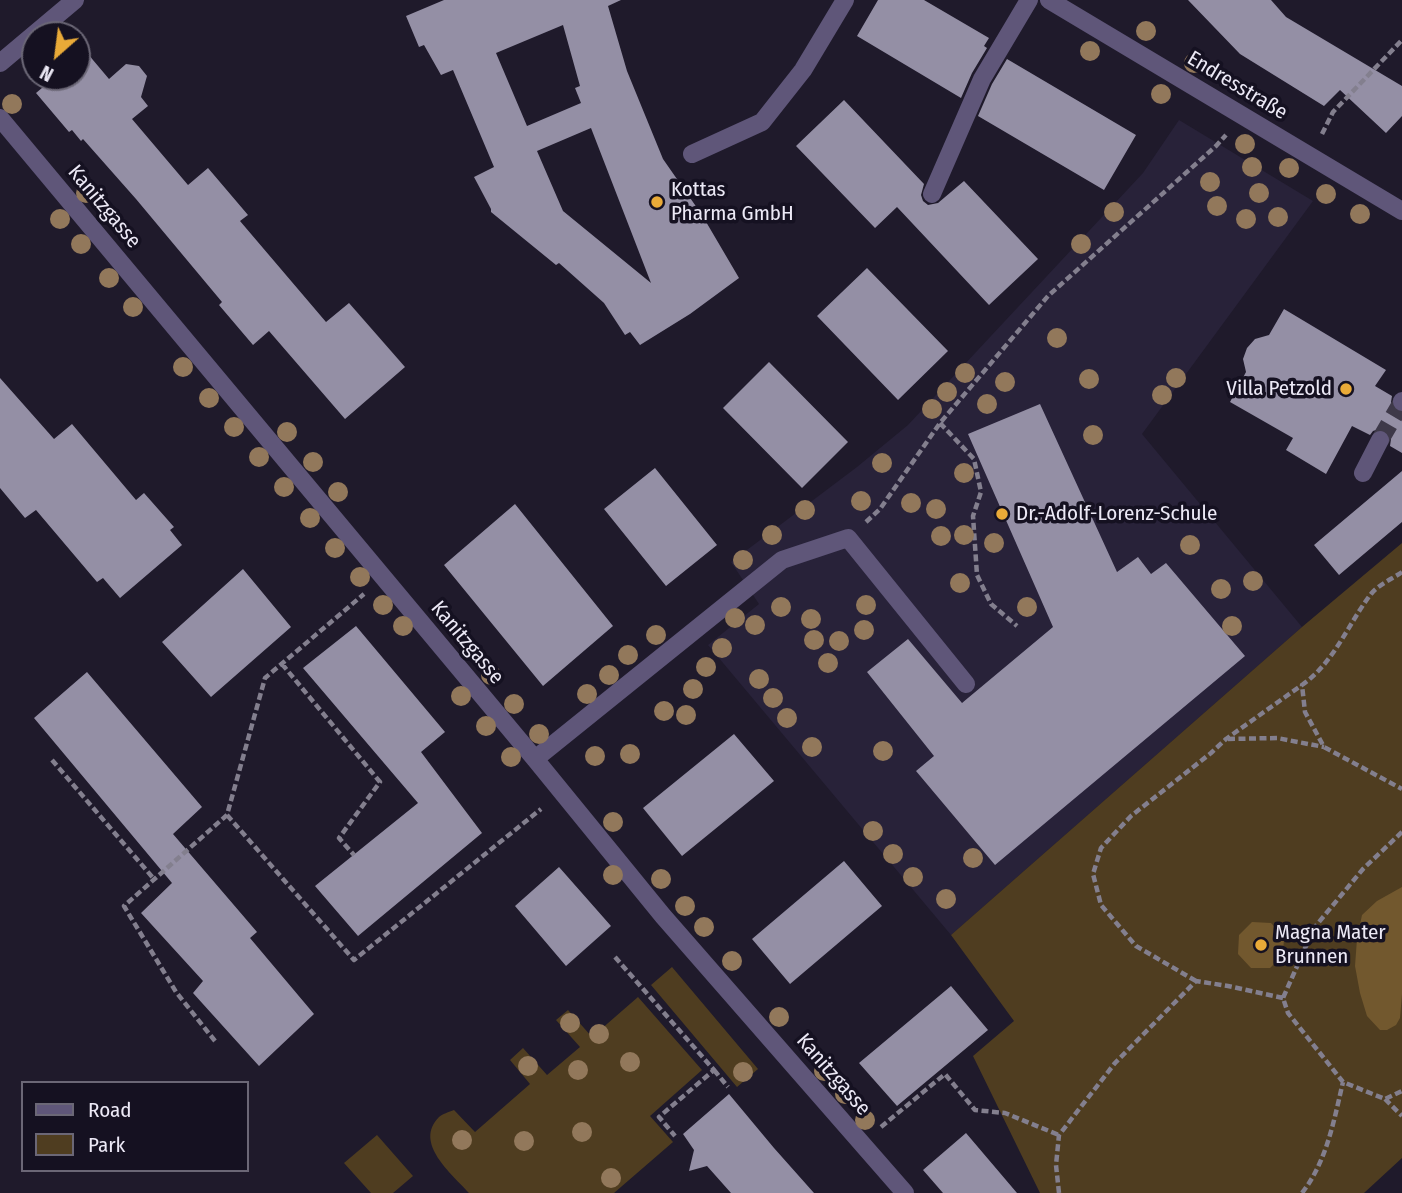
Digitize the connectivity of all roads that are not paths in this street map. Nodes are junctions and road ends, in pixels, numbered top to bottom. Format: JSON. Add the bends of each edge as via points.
{"nodes":[{"id":1,"x":75,"y":0,"type":"edge"},
{"id":2,"x":845,"y":0,"type":"edge"},
{"id":3,"x":1029,"y":0,"type":"edge"},
{"id":4,"x":1049,"y":0,"type":"edge"},
{"id":5,"x":0,"y":62,"type":"edge"},
{"id":6,"x":0,"y":118,"type":"edge"},
{"id":7,"x":692,"y":154,"type":"dead end"},
{"id":8,"x":932,"y":194,"type":"dead end"},
{"id":9,"x":1402,"y":211,"type":"edge"},
{"id":10,"x":1380,"y":440,"type":"tunnel mouth"},
{"id":11,"x":1363,"y":473,"type":"dead end"},
{"id":12,"x":966,"y":684,"type":"dead end"},
{"id":13,"x":535,"y":759,"type":"junction"},
{"id":14,"x":905,"y":1193,"type":"edge"}],
"edges":[{"from":1,"to":5,"type":"street"},
{"from":2,"to":7,"type":"street","via":[[803,70],[762,122]]},
{"from":3,"to":8,"type":"street","via":[[982,79]]},
{"from":4,"to":9,"type":"street","name":"Endresstraße"},
{"from":6,"to":13,"type":"street","name":"Kanitzgasse"},
{"from":10,"to":11,"type":"street"},
{"from":12,"to":13,"type":"street","via":[[848,538],[782,560]]},
{"from":13,"to":14,"type":"street","name":"Kanitzgasse","via":[[663,916]]}]}
